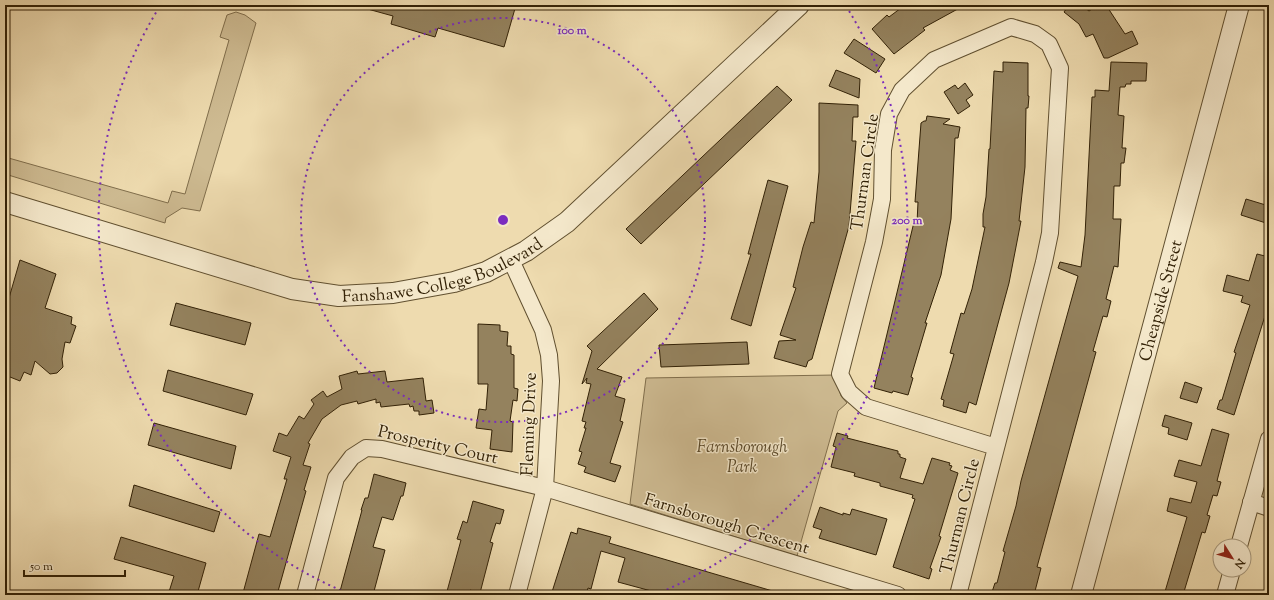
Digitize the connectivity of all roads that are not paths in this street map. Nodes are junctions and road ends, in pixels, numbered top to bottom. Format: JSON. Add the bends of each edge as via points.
{"nodes":[{"id":1,"x":799,"y":5,"type":"edge"},
{"id":2,"x":1239,"y":5,"type":"edge"},
{"id":3,"x":5,"y":202,"type":"edge"},
{"id":4,"x":510,"y":258,"type":"junction"},
{"id":5,"x":1269,"y":439,"type":"edge"},
{"id":6,"x":996,"y":447,"type":"junction"},
{"id":7,"x":545,"y":488,"type":"junction"},
{"id":8,"x":1251,"y":502,"type":"junction"},
{"id":9,"x":1269,"y":508,"type":"edge"},
{"id":10,"x":1241,"y":538,"type":"edge"},
{"id":11,"x":1230,"y":578,"type":"edge"},
{"id":12,"x":305,"y":595,"type":"edge"},
{"id":13,"x":517,"y":595,"type":"edge"},
{"id":14,"x":898,"y":595,"type":"edge"},
{"id":15,"x":958,"y":595,"type":"edge"},
{"id":16,"x":1081,"y":595,"type":"edge"},
{"id":17,"x":1225,"y":595,"type":"edge"}],
"edges":[{"from":1,"to":4,"type":"street","name":"Fanshawe College Boulevard","via":[[566,222],[526,251]]},
{"from":2,"to":16,"type":"street","name":"Cheapside Street"},
{"from":3,"to":4,"type":"street","name":"Fanshawe College Boulevard","via":[[292,289],[338,296],[393,293],[454,282],[486,272]]},
{"from":4,"to":7,"type":"street","name":"Fleming Drive","via":[[543,330],[549,355],[551,381]]},
{"from":5,"to":8,"type":"street"},
{"from":6,"to":6,"type":"street","name":"Thurman Circle","via":[[1050,233],[1060,68],[1049,44],[1035,34],[1011,27],[934,60],[902,90],[889,114],[883,150],[882,199],[840,374],[849,392],[866,407]]},
{"from":6,"to":15,"type":"street","name":"Thurman Circle"},
{"from":7,"to":12,"type":"street","name":"Prosperity Court","via":[[382,449],[366,448],[352,457],[336,478]]},
{"from":7,"to":13,"type":"street","name":"Fleming Drive"},
{"from":7,"to":14,"type":"street","name":"Farnsborough Crescent"},
{"from":8,"to":9,"type":"street"},
{"from":8,"to":10,"type":"street"},
{"from":11,"to":17,"type":"street"}]}
